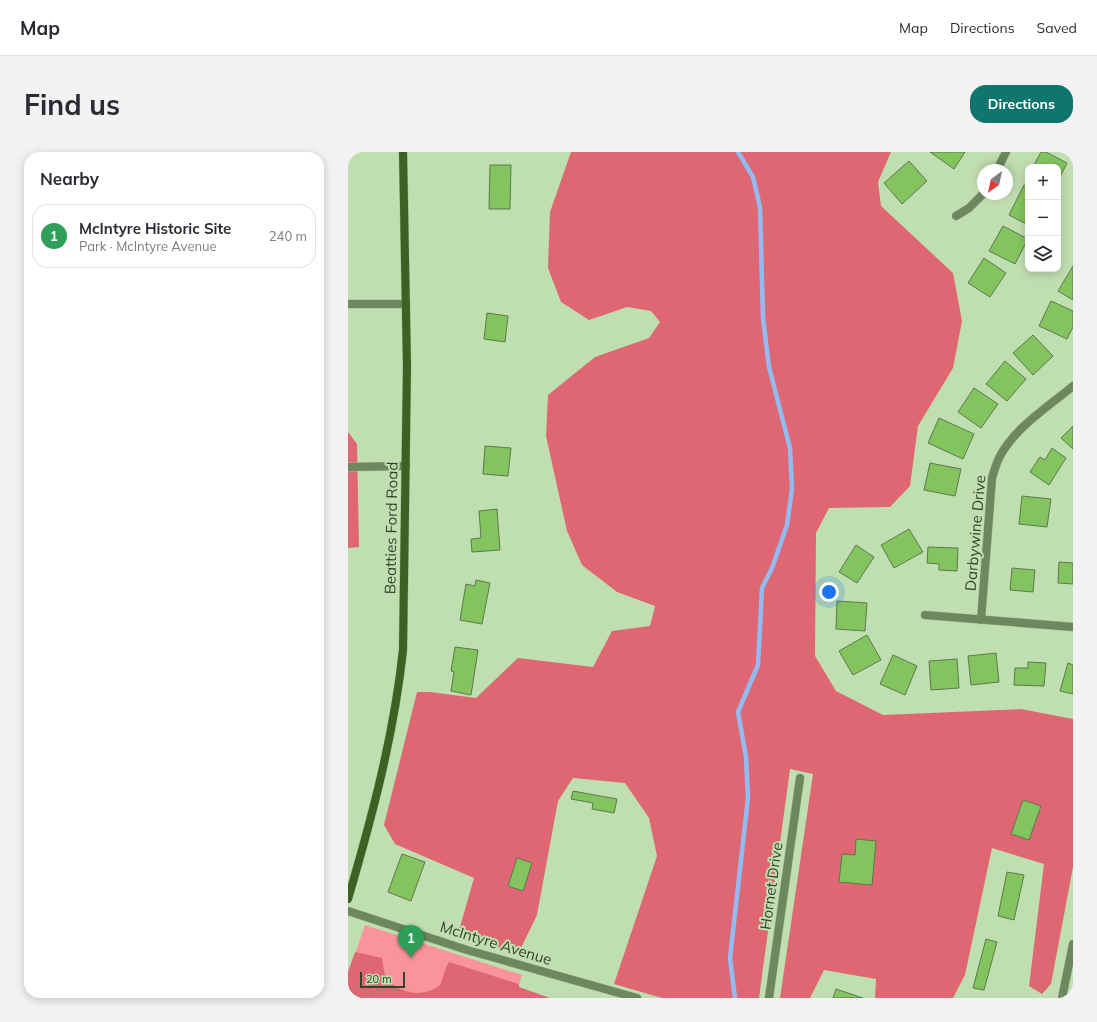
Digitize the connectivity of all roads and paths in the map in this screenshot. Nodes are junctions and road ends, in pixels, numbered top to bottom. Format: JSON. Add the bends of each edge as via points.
{"nodes":[{"id":1,"x":403,"y":152,"type":"edge"},
{"id":2,"x":1006,"y":152,"type":"edge"},
{"id":3,"x":1000,"y":164,"type":"edge"},
{"id":4,"x":977,"y":200,"type":"edge"},
{"id":5,"x":956,"y":216,"type":"dead end"},
{"id":6,"x":348,"y":304,"type":"edge"},
{"id":7,"x":406,"y":304,"type":"junction"},
{"id":8,"x":1073,"y":386,"type":"edge"},
{"id":9,"x":406,"y":466,"type":"junction"},
{"id":10,"x":348,"y":467,"type":"edge"},
{"id":11,"x":924,"y":615,"type":"dead end"},
{"id":12,"x":981,"y":620,"type":"junction"},
{"id":13,"x":1073,"y":627,"type":"edge"},
{"id":14,"x":800,"y":778,"type":"dead end"},
{"id":15,"x":348,"y":899,"type":"edge"},
{"id":16,"x":348,"y":911,"type":"edge"},
{"id":17,"x":1073,"y":944,"type":"edge"},
{"id":18,"x":397,"y":988,"type":"dead end"},
{"id":19,"x":368,"y":998,"type":"edge"},
{"id":20,"x":637,"y":998,"type":"edge"},
{"id":21,"x":769,"y":998,"type":"edge"},
{"id":22,"x":1062,"y":998,"type":"edge"}],
"edges":[{"from":1,"to":7,"type":"main road","name":"Beatties Ford Road"},
{"from":2,"to":3,"type":"street"},
{"from":4,"to":5,"type":"street"},
{"from":6,"to":7,"type":"street"},
{"from":7,"to":9,"type":"main road","name":"Beatties Ford Road"},
{"from":8,"to":12,"type":"street","name":"Darbywine Drive","via":[[1030,421],[1008,444],[999,458],[992,478]]},
{"from":9,"to":10,"type":"street"},
{"from":9,"to":15,"type":"main road","name":"Beatties Ford Road","via":[[403,650],[399,685],[387,753],[369,830]]},
{"from":11,"to":12,"type":"street"},
{"from":12,"to":13,"type":"street"},
{"from":14,"to":21,"type":"street","name":"Hornet Drive"},
{"from":16,"to":20,"type":"street","name":"McIntyre Avenue","via":[[489,956]]},
{"from":17,"to":22,"type":"street"},
{"from":18,"to":19,"type":"path","via":[[370,993]]}]}
